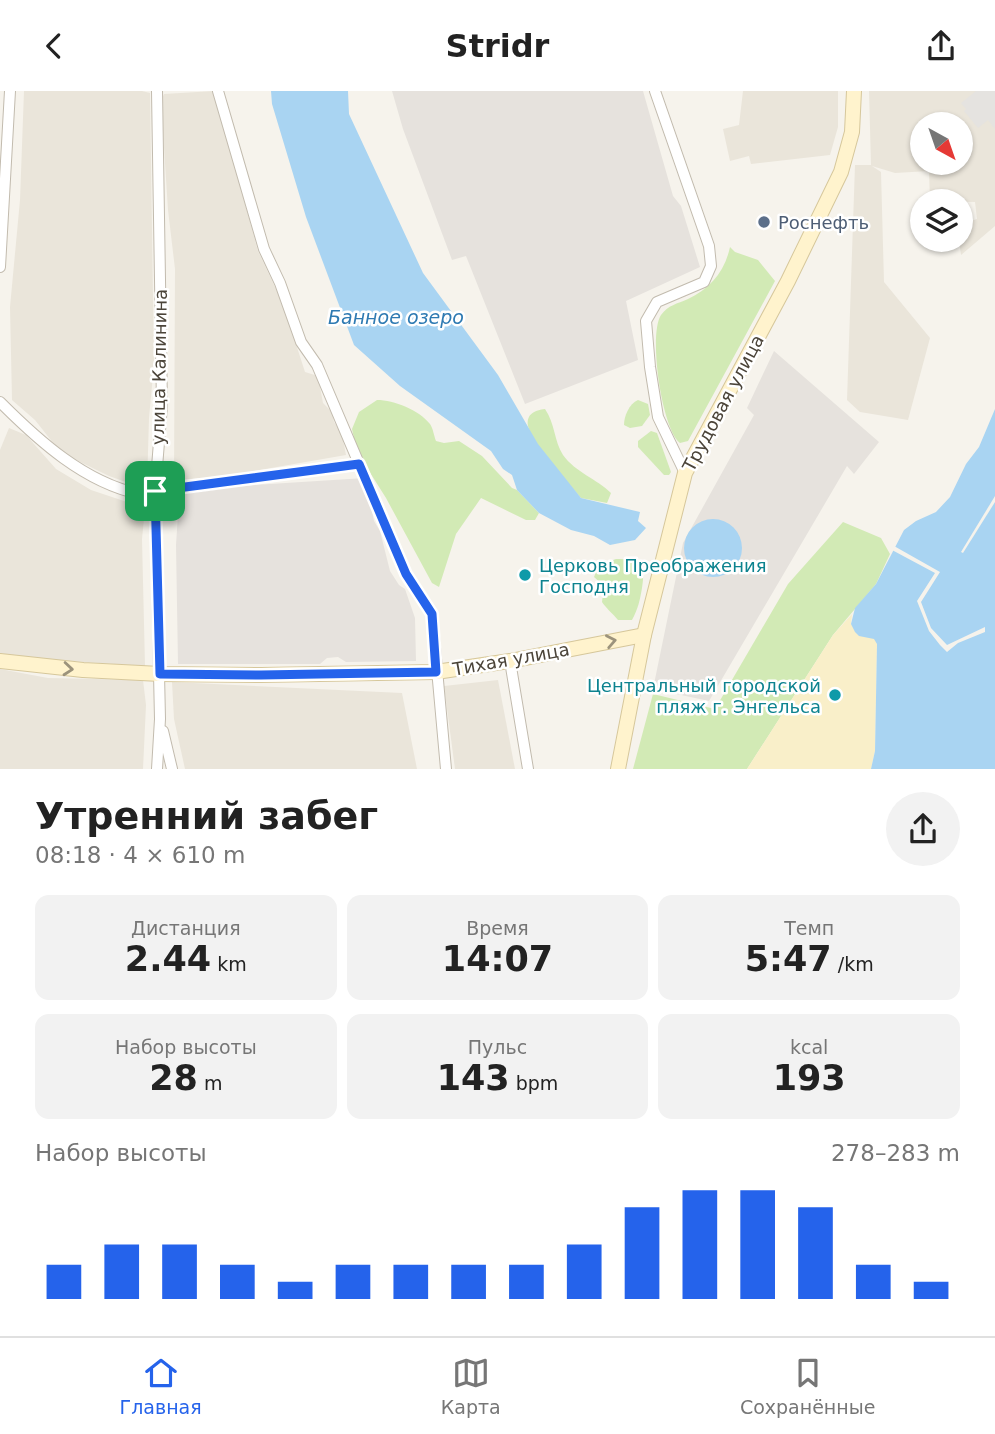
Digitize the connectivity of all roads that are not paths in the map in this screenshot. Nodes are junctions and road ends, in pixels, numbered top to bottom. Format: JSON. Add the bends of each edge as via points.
{"nodes":[{"id":1,"x":10,"y":91,"type":"edge"},
{"id":2,"x":157,"y":91,"type":"edge"},
{"id":3,"x":218,"y":91,"type":"edge"},
{"id":4,"x":655,"y":91,"type":"edge"},
{"id":5,"x":854,"y":91,"type":"edge"},
{"id":6,"x":0,"y":267,"type":"edge"},
{"id":7,"x":0,"y":401,"type":"edge"},
{"id":8,"x":359,"y":464,"type":"junction"},
{"id":9,"x":685,"y":473,"type":"junction"},
{"id":10,"x":155,"y":491,"type":"junction"},
{"id":11,"x":644,"y":635,"type":"junction"},
{"id":12,"x":0,"y":661,"type":"edge"},
{"id":13,"x":510,"y":661,"type":"junction"},
{"id":14,"x":436,"y":672,"type":"junction"},
{"id":15,"x":160,"y":674,"type":"junction"},
{"id":16,"x":160,"y":719,"type":"junction"},
{"id":17,"x":157,"y":769,"type":"edge"},
{"id":18,"x":172,"y":769,"type":"edge"},
{"id":19,"x":446,"y":769,"type":"edge"},
{"id":20,"x":528,"y":769,"type":"edge"},
{"id":21,"x":618,"y":769,"type":"edge"}],
"edges":[{"from":1,"to":6,"type":"street"},
{"from":2,"to":10,"type":"street","name":"улица Калинина","via":[[162,406]]},
{"from":3,"to":8,"type":"street","via":[[264,249],[300,342],[317,365]]},
{"from":4,"to":9,"type":"street","via":[[709,246],[711,266],[704,282],[657,302],[646,321],[658,417]]},
{"from":5,"to":9,"type":"main road","name":"Трудовая улица","via":[[852,132],[841,173]]},
{"from":7,"to":10,"type":"street","via":[[75,467],[126,491]]},
{"from":8,"to":10,"type":"street"},
{"from":8,"to":14,"type":"street","via":[[406,574],[432,614]]},
{"from":9,"to":11,"type":"main road","name":"Трудовая улица"},
{"from":10,"to":15,"type":"street","name":"улица Калинина"},
{"from":13,"to":11,"type":"main road","name":"Тихая улица","one_way":true},
{"from":11,"to":21,"type":"main road","name":"Трудовая улица"},
{"from":12,"to":15,"type":"main road","name":"Тихая улица","one_way":true},
{"from":13,"to":14,"type":"main road","name":"Тихая улица"},
{"from":13,"to":20,"type":"street"},
{"from":14,"to":15,"type":"main road","name":"Тихая улица"},
{"from":14,"to":19,"type":"street"},
{"from":15,"to":16,"type":"street","name":"улица Калинина"},
{"from":16,"to":17,"type":"street","name":"улица Калинина"},
{"from":16,"to":18,"type":"street"}]}
